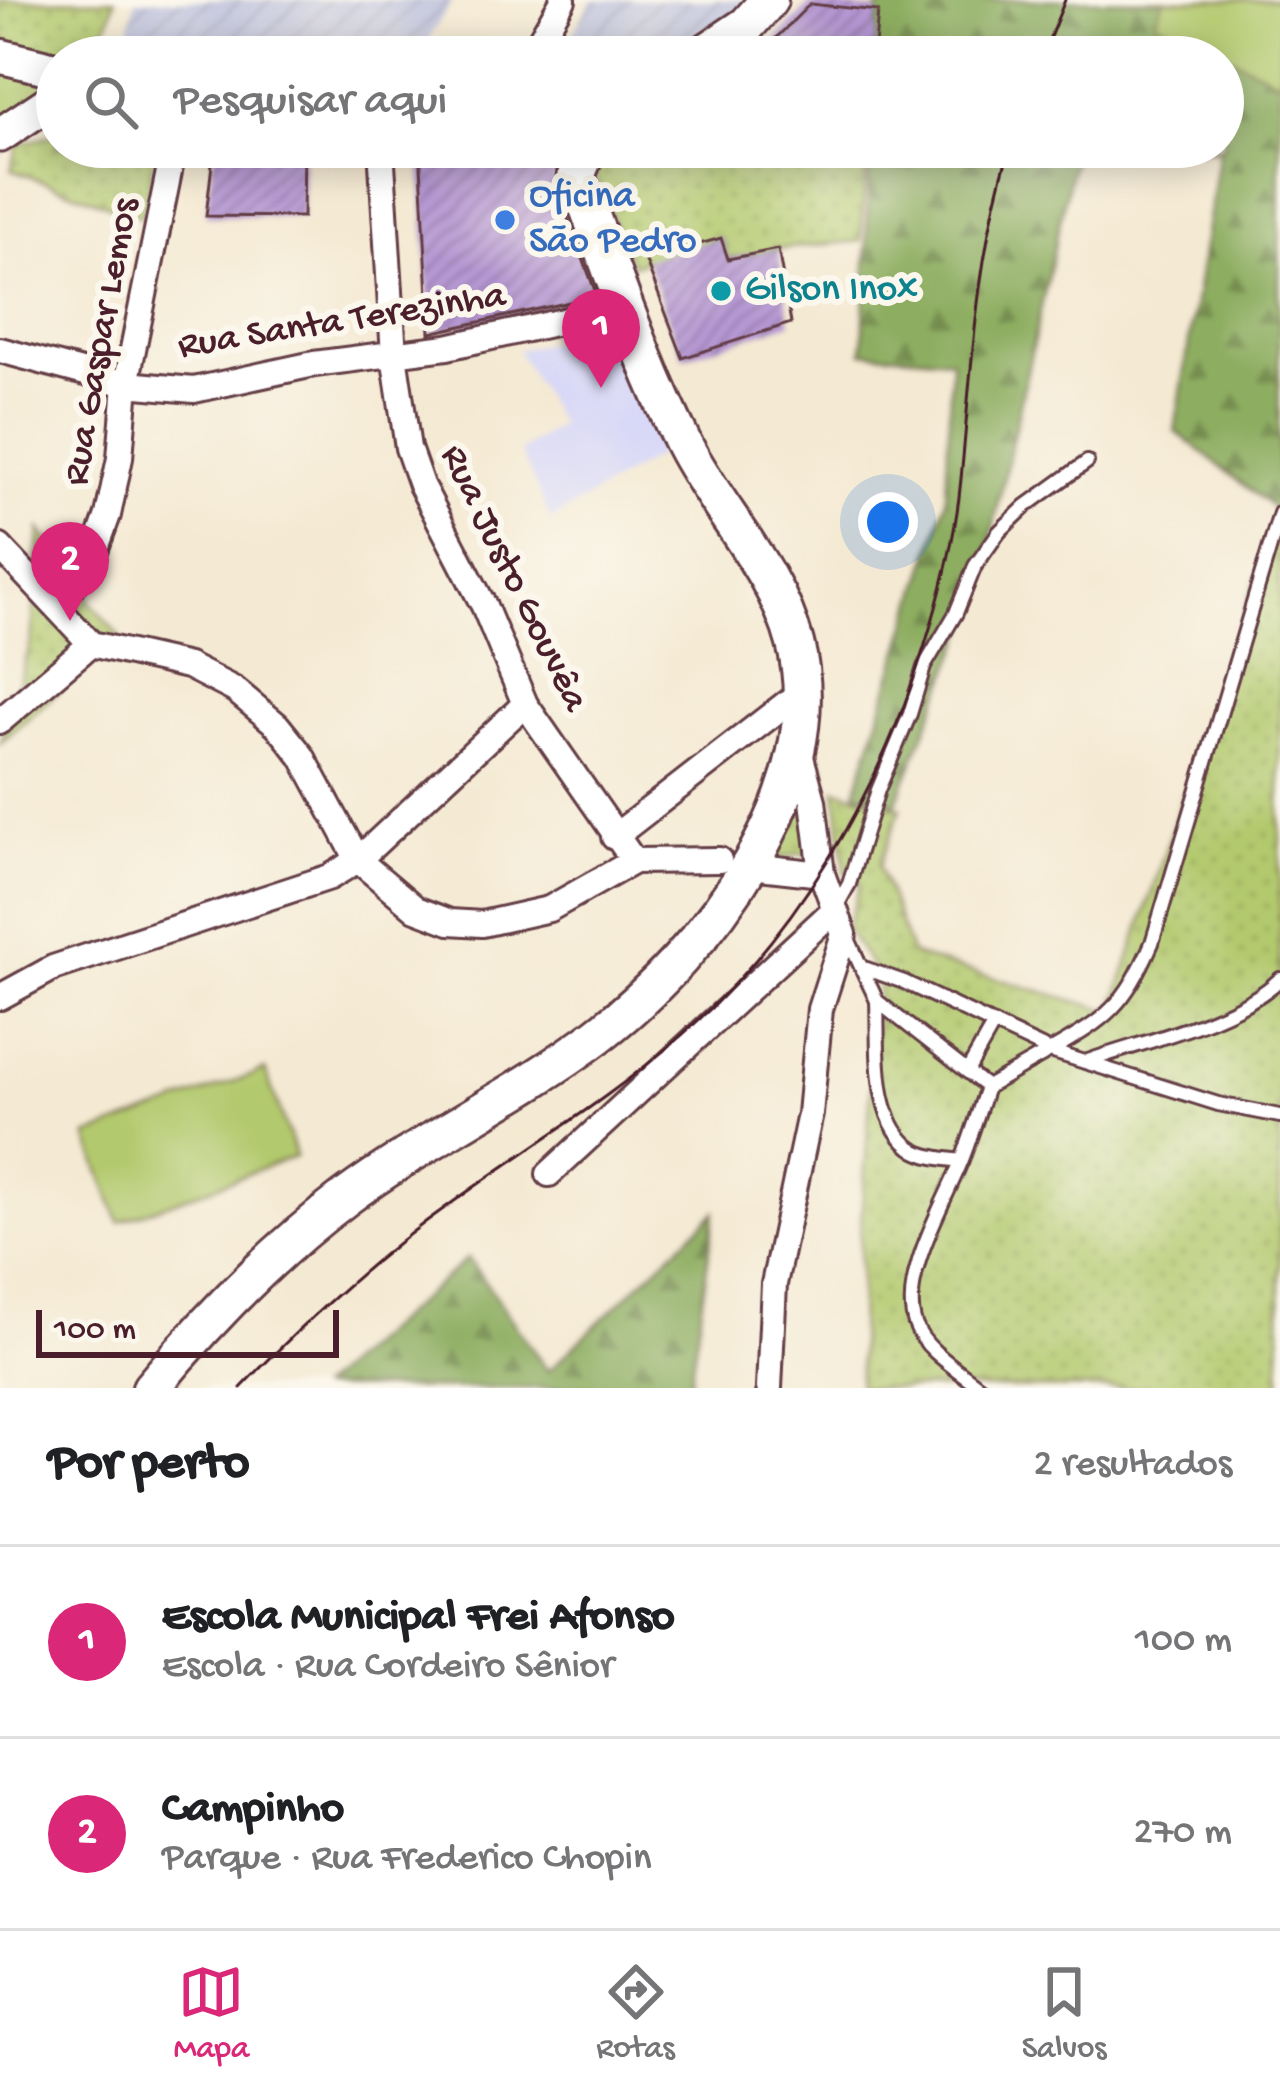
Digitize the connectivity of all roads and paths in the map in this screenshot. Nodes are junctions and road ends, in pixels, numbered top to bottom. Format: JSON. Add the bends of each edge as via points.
{"nodes":[{"id":1,"x":563,"y":0,"type":"edge"},
{"id":2,"x":770,"y":0,"type":"edge"},
{"id":3,"x":542,"y":36,"type":"edge"},
{"id":4,"x":730,"y":36,"type":"edge"},
{"id":5,"x":0,"y":56,"type":"edge"},
{"id":6,"x":36,"y":65,"type":"edge"},
{"id":7,"x":36,"y":111,"type":"edge"},
{"id":8,"x":0,"y":135,"type":"edge"},
{"id":9,"x":171,"y":168,"type":"edge"},
{"id":10,"x":382,"y":168,"type":"edge"},
{"id":11,"x":578,"y":168,"type":"edge"},
{"id":12,"x":625,"y":307,"type":"junction"},
{"id":13,"x":0,"y":350,"type":"edge"},
{"id":14,"x":394,"y":355,"type":"junction"},
{"id":15,"x":126,"y":384,"type":"junction"},
{"id":16,"x":1087,"y":462,"type":"dead end"},
{"id":17,"x":1280,"y":513,"type":"edge"},
{"id":18,"x":0,"y":547,"type":"edge"},
{"id":19,"x":56,"y":606,"type":"junction"},
{"id":20,"x":91,"y":644,"type":"junction"},
{"id":21,"x":801,"y":692,"type":"junction"},
{"id":22,"x":525,"y":704,"type":"junction"},
{"id":23,"x":0,"y":721,"type":"edge"},
{"id":24,"x":797,"y":744,"type":"junction"},
{"id":25,"x":614,"y":837,"type":"junction"},
{"id":26,"x":358,"y":860,"type":"junction"},
{"id":27,"x":634,"y":861,"type":"junction"},
{"id":28,"x":734,"y":863,"type":"junction"},
{"id":29,"x":822,"y":874,"type":"junction"},
{"id":30,"x":838,"y":919,"type":"junction"},
{"id":31,"x":861,"y":967,"type":"junction"},
{"id":32,"x":1280,"y":979,"type":"edge"},
{"id":33,"x":0,"y":997,"type":"edge"},
{"id":34,"x":877,"y":1001,"type":"junction"},
{"id":35,"x":994,"y":1024,"type":"junction"},
{"id":36,"x":1049,"y":1051,"type":"junction"},
{"id":37,"x":1084,"y":1062,"type":"junction"},
{"id":38,"x":968,"y":1070,"type":"junction"},
{"id":39,"x":987,"y":1087,"type":"junction"},
{"id":40,"x":1280,"y":1116,"type":"edge"},
{"id":41,"x":962,"y":1161,"type":"junction"},
{"id":42,"x":549,"y":1174,"type":"dead end"},
{"id":43,"x":151,"y":1388,"type":"edge"},
{"id":44,"x":769,"y":1388,"type":"edge"},
{"id":45,"x":981,"y":1388,"type":"edge"}],
"edges":[{"from":1,"to":3,"type":"street"},
{"from":2,"to":4,"type":"main road"},
{"from":5,"to":6,"type":"street"},
{"from":7,"to":8,"type":"street"},
{"from":9,"to":15,"type":"street","name":"Rua Gaspar Lemos"},
{"from":10,"to":14,"type":"street","name":"Rua Justo Gouvêa"},
{"from":11,"to":12,"type":"main road"},
{"from":12,"to":14,"type":"street","name":"Rua Santa Terezinha"},
{"from":12,"to":21,"type":"main road","via":[[687,450],[780,602]]},
{"from":13,"to":15,"type":"street","name":"Rua Santa Terezinha"},
{"from":14,"to":15,"type":"street","name":"Rua Santa Terezinha","via":[[194,389]]},
{"from":14,"to":22,"type":"street","name":"Rua Justo Gouvêa","via":[[421,485]]},
{"from":15,"to":19,"type":"street","name":"Rua Gaspar Lemos","via":[[108,515],[92,562]]},
{"from":16,"to":30,"type":"lane","via":[[1012,519],[976,566],[924,667]]},
{"from":17,"to":36,"type":"lane","via":[[1152,944],[1122,1001]]},
{"from":18,"to":19,"type":"street"},
{"from":19,"to":20,"type":"street"},
{"from":20,"to":23,"type":"street"},
{"from":20,"to":26,"type":"street","via":[[188,666],[235,689],[302,755]]},
{"from":21,"to":24,"type":"main road"},
{"from":21,"to":25,"type":"street"},
{"from":22,"to":25,"type":"street","name":"Rua Justo Gouvêa"},
{"from":22,"to":26,"type":"street"},
{"from":24,"to":28,"type":"main road","via":[[784,793]]},
{"from":24,"to":29,"type":"street"},
{"from":25,"to":27,"type":"street","name":"Rua Justo Gouvêa"},
{"from":26,"to":27,"type":"street","via":[[416,909],[482,925],[549,909]]},
{"from":26,"to":33,"type":"street","via":[[300,890],[53,968]]},
{"from":27,"to":28,"type":"street"},
{"from":28,"to":29,"type":"street"},
{"from":28,"to":43,"type":"main road","via":[[684,951],[601,1032],[343,1200],[243,1286]]},
{"from":29,"to":30,"type":"street"},
{"from":30,"to":31,"type":"lane"},
{"from":30,"to":42,"type":"street"},
{"from":30,"to":44,"type":"street","via":[[841,952],[823,991],[810,1114],[774,1284]]},
{"from":31,"to":34,"type":"lane"},
{"from":31,"to":35,"type":"lane"},
{"from":32,"to":37,"type":"lane","via":[[1223,1014]]},
{"from":34,"to":38,"type":"lane"},
{"from":34,"to":41,"type":"lane","via":[[886,1109],[897,1134],[917,1151]]},
{"from":35,"to":36,"type":"lane"},
{"from":35,"to":38,"type":"lane"},
{"from":36,"to":37,"type":"lane"},
{"from":36,"to":39,"type":"lane"},
{"from":37,"to":40,"type":"lane"},
{"from":38,"to":39,"type":"lane"},
{"from":39,"to":41,"type":"lane"},
{"from":41,"to":45,"type":"lane","via":[[914,1276],[913,1306],[915,1326],[933,1348]]}]}
